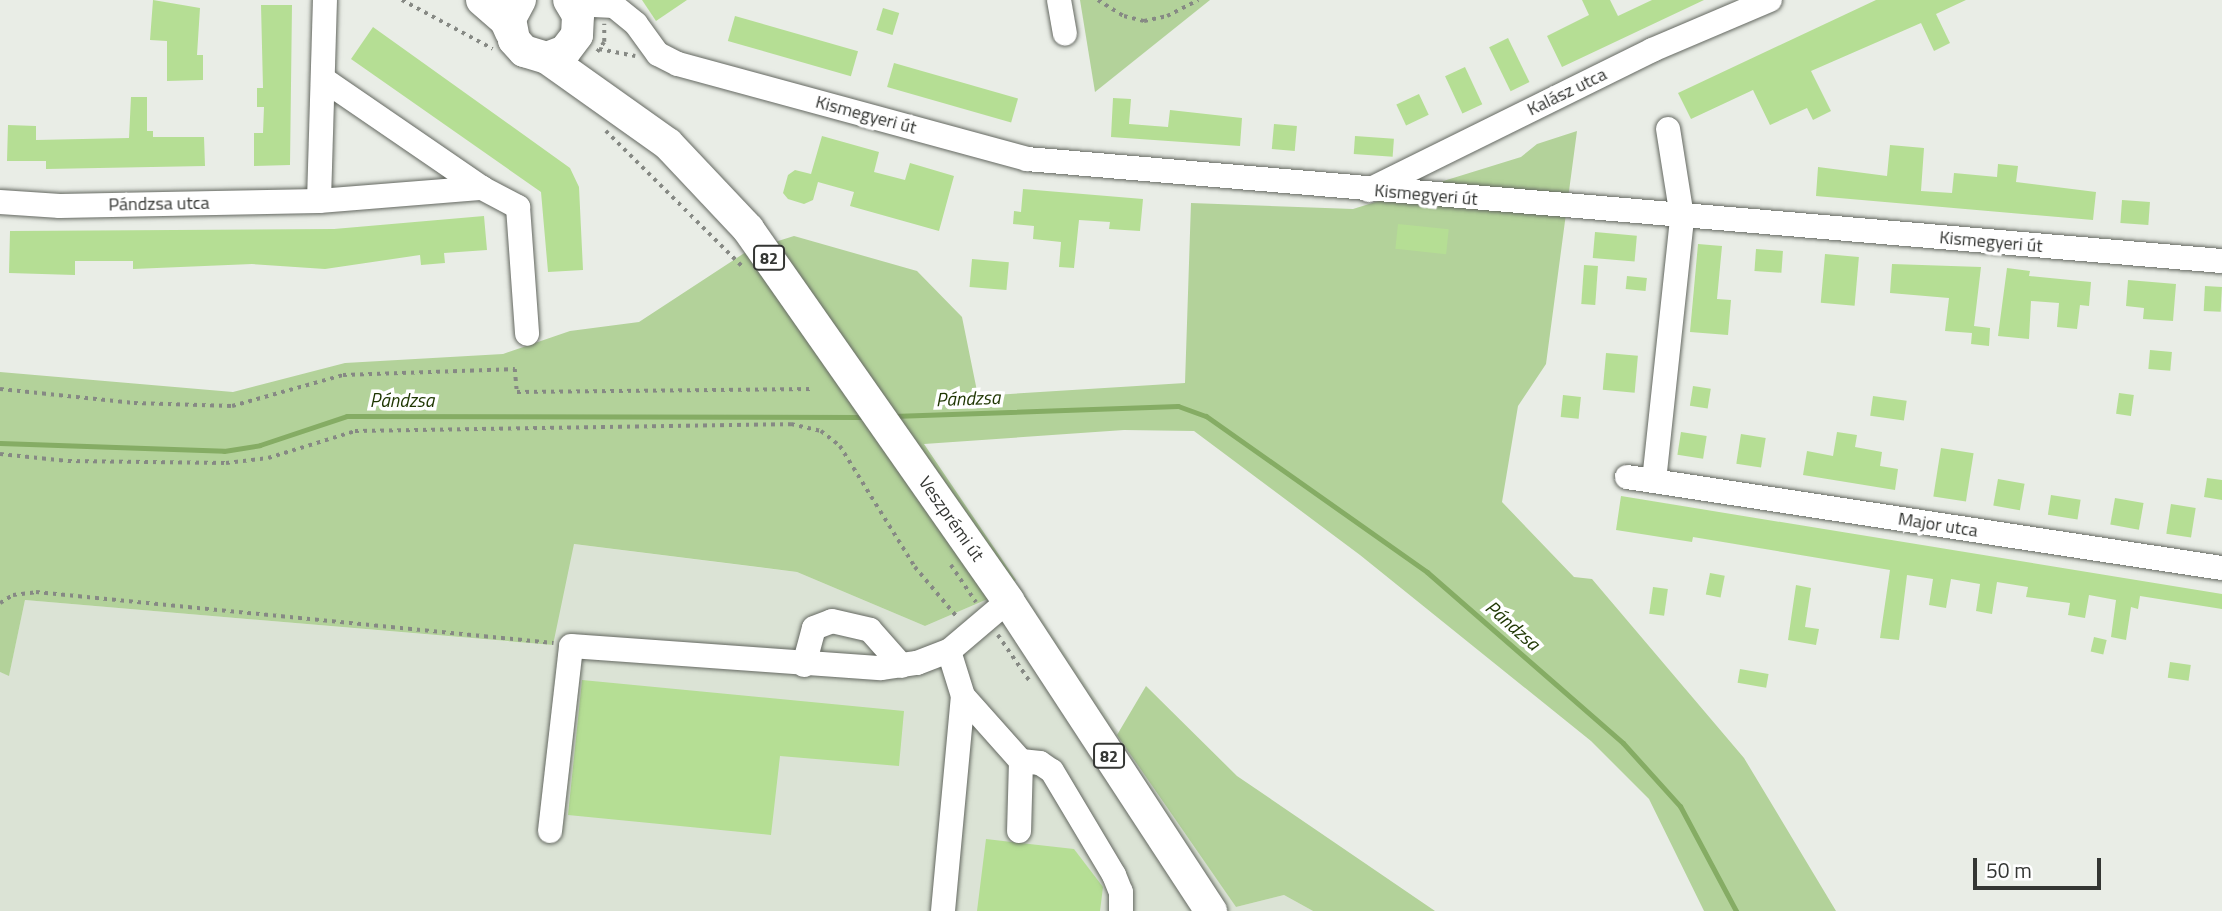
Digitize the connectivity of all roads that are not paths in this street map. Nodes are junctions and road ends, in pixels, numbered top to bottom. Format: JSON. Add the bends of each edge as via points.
{"nodes":[{"id":1,"x":325,"y":0,"type":"edge"},
{"id":2,"x":482,"y":0,"type":"edge"},
{"id":3,"x":520,"y":0,"type":"edge"},
{"id":4,"x":1059,"y":0,"type":"edge"},
{"id":5,"x":1770,"y":0,"type":"edge"},
{"id":6,"x":580,"y":23,"type":"edge"},
{"id":7,"x":1065,"y":33,"type":"dead end"},
{"id":8,"x":508,"y":43,"type":"junction"},
{"id":9,"x":547,"y":58,"type":"junction"},
{"id":10,"x":323,"y":79,"type":"junction"},
{"id":11,"x":1668,"y":129,"type":"dead end"},
{"id":12,"x":668,"y":144,"type":"junction"},
{"id":13,"x":482,"y":188,"type":"junction"},
{"id":14,"x":1367,"y":191,"type":"junction"},
{"id":15,"x":319,"y":201,"type":"junction"},
{"id":16,"x":0,"y":202,"type":"edge"},
{"id":17,"x":1682,"y":217,"type":"junction"},
{"id":18,"x":2222,"y":261,"type":"edge"},
{"id":19,"x":527,"y":334,"type":"dead end"},
{"id":20,"x":1627,"y":477,"type":"dead end"},
{"id":21,"x":1654,"y":481,"type":"junction"},
{"id":22,"x":2222,"y":568,"type":"edge"},
{"id":23,"x":989,"y":617,"type":"junction"},
{"id":24,"x":949,"y":651,"type":"junction"},
{"id":25,"x":804,"y":665,"type":"junction"},
{"id":26,"x":902,"y":666,"type":"junction"},
{"id":27,"x":973,"y":722,"type":"junction"},
{"id":28,"x":1021,"y":761,"type":"junction"},
{"id":29,"x":550,"y":831,"type":"dead end"},
{"id":30,"x":1019,"y":831,"type":"dead end"},
{"id":31,"x":943,"y":911,"type":"edge"},
{"id":32,"x":1121,"y":911,"type":"edge"},
{"id":33,"x":1211,"y":911,"type":"edge"}],
"edges":[{"from":1,"to":10,"type":"street"},
{"from":2,"to":8,"type":"main road","number":"82","via":[[506,21]]},
{"from":3,"to":8,"type":"main road","via":[[510,19]]},
{"from":4,"to":7,"type":"street"},
{"from":5,"to":14,"type":"street","name":"Kalász utca","via":[[1652,50]]},
{"from":6,"to":9,"type":"main road","via":[[565,51]]},
{"from":6,"to":12,"type":"main road","name":"Veszprémi út","number":"82","via":[[588,71],[642,112]]},
{"from":6,"to":14,"type":"street","name":"Kismegyeri út","via":[[613,22],[678,64],[1027,159],[1228,173]]},
{"from":8,"to":9,"type":"main road","number":"82"},
{"from":9,"to":12,"type":"main road","name":"Veszprémi út","number":"82"},
{"from":10,"to":13,"type":"street"},
{"from":10,"to":15,"type":"street"},
{"from":11,"to":17,"type":"street"},
{"from":12,"to":23,"type":"main road","name":"Veszprémi út","number":"82","via":[[748,229],[858,383],[891,432]]},
{"from":13,"to":15,"type":"street","name":"Pándzsa utca"},
{"from":13,"to":19,"type":"street","via":[[518,207]]},
{"from":14,"to":17,"type":"street","name":"Kismegyeri út"},
{"from":15,"to":16,"type":"street","name":"Pándzsa utca","via":[[60,206]]},
{"from":17,"to":18,"type":"street","name":"Kismegyeri út"},
{"from":17,"to":21,"type":"street"},
{"from":20,"to":21,"type":"street","name":"Major utca"},
{"from":21,"to":22,"type":"street","name":"Major utca"},
{"from":23,"to":24,"type":"street"},
{"from":23,"to":33,"type":"main road","name":"Veszprémi út","number":"82"},
{"from":24,"to":26,"type":"street"},
{"from":24,"to":27,"type":"street"},
{"from":25,"to":26,"type":"street"},
{"from":25,"to":26,"type":"street","via":[[814,628],[832,621],[870,629]]},
{"from":25,"to":29,"type":"street","via":[[571,646]]},
{"from":27,"to":28,"type":"street"},
{"from":27,"to":31,"type":"street"},
{"from":28,"to":30,"type":"street"},
{"from":28,"to":32,"type":"street","via":[[1040,763],[1052,771],[1114,874],[1121,892]]}]}
